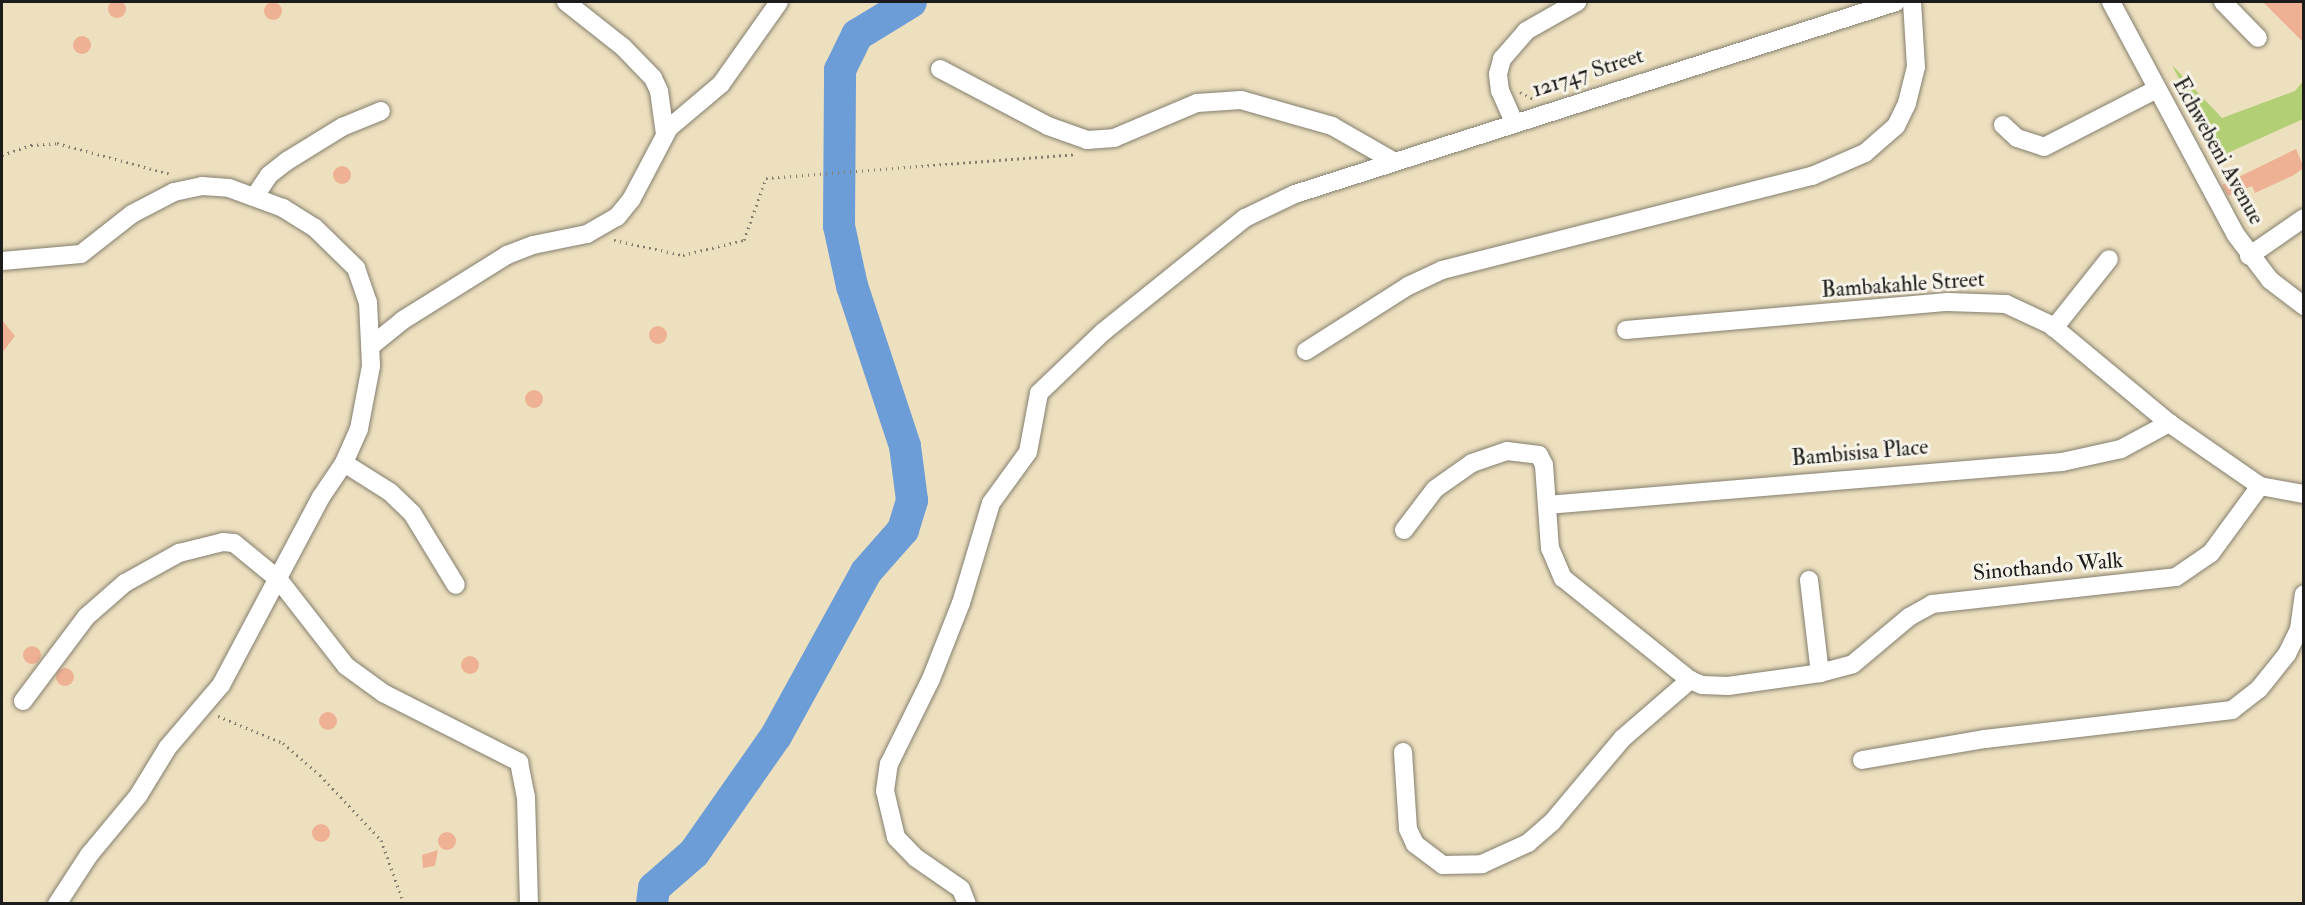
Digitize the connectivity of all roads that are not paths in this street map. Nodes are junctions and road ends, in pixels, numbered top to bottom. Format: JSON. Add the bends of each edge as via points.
{"nodes":[{"id":1,"x":566,"y":2,"type":"edge"},
{"id":2,"x":778,"y":2,"type":"edge"},
{"id":3,"x":1577,"y":2,"type":"edge"},
{"id":4,"x":1896,"y":2,"type":"edge"},
{"id":5,"x":1912,"y":2,"type":"edge"},
{"id":6,"x":2112,"y":2,"type":"edge"},
{"id":7,"x":2223,"y":2,"type":"edge"},
{"id":8,"x":2258,"y":38,"type":"dead end"},
{"id":9,"x":940,"y":69,"type":"dead end"},
{"id":10,"x":2157,"y":89,"type":"junction"},
{"id":11,"x":381,"y":111,"type":"dead end"},
{"id":12,"x":1514,"y":122,"type":"junction"},
{"id":13,"x":2003,"y":125,"type":"dead end"},
{"id":14,"x":665,"y":134,"type":"junction"},
{"id":15,"x":1393,"y":161,"type":"junction"},
{"id":16,"x":255,"y":196,"type":"junction"},
{"id":17,"x":2304,"y":218,"type":"edge"},
{"id":18,"x":2249,"y":256,"type":"junction"},
{"id":19,"x":2109,"y":259,"type":"dead end"},
{"id":20,"x":2,"y":261,"type":"edge"},
{"id":21,"x":2304,"y":306,"type":"edge"},
{"id":22,"x":2055,"y":327,"type":"junction"},
{"id":23,"x":1626,"y":330,"type":"dead end"},
{"id":24,"x":371,"y":346,"type":"junction"},
{"id":25,"x":1306,"y":351,"type":"dead end"},
{"id":26,"x":2169,"y":423,"type":"junction"},
{"id":27,"x":344,"y":463,"type":"junction"},
{"id":28,"x":2260,"y":486,"type":"junction"},
{"id":29,"x":2304,"y":494,"type":"edge"},
{"id":30,"x":1547,"y":505,"type":"junction"},
{"id":31,"x":1404,"y":530,"type":"dead end"},
{"id":32,"x":279,"y":580,"type":"junction"},
{"id":33,"x":1809,"y":580,"type":"dead end"},
{"id":34,"x":456,"y":585,"type":"dead end"},
{"id":35,"x":2304,"y":594,"type":"edge"},
{"id":36,"x":1820,"y":673,"type":"junction"},
{"id":37,"x":1690,"y":680,"type":"junction"},
{"id":38,"x":23,"y":701,"type":"dead end"},
{"id":39,"x":1403,"y":752,"type":"dead end"},
{"id":40,"x":1862,"y":760,"type":"dead end"},
{"id":41,"x":57,"y":903,"type":"edge"},
{"id":42,"x":529,"y":903,"type":"edge"},
{"id":43,"x":967,"y":903,"type":"edge"}],
"edges":[{"from":1,"to":14,"type":"street","via":[[623,47],[653,78],[659,91]]},
{"from":2,"to":14,"type":"street","via":[[721,84],[681,115]]},
{"from":3,"to":12,"type":"street","via":[[1511,44],[1498,74]]},
{"from":4,"to":12,"type":"street","name":"121747 Street"},
{"from":5,"to":25,"type":"street","via":[[1916,67],[1907,104],[1896,126],[1865,153],[1812,176],[1442,270],[1407,286]]},
{"from":6,"to":10,"type":"street","name":"Echwebeni Avenue"},
{"from":7,"to":8,"type":"street"},
{"from":9,"to":15,"type":"street","via":[[1048,126],[1087,140],[1114,138],[1197,103],[1241,100],[1332,126]]},
{"from":10,"to":13,"type":"street","via":[[2044,147],[2017,138]]},
{"from":10,"to":18,"type":"street","name":"Echwebeni Avenue"},
{"from":11,"to":16,"type":"street","via":[[342,127],[287,161],[269,175]]},
{"from":12,"to":15,"type":"street","name":"121747 Street"},
{"from":14,"to":24,"type":"street","via":[[631,200],[606,226],[507,255],[403,320]]},
{"from":15,"to":43,"type":"street","name":"121747 Street","via":[[1295,194],[1245,218],[1103,332],[1039,393],[1028,452],[991,503],[961,603],[932,679],[889,764],[886,782],[888,814],[896,837],[916,858],[961,889]]},
{"from":16,"to":20,"type":"street","via":[[229,188],[200,187],[157,199],[81,254]]},
{"from":16,"to":24,"type":"street","via":[[314,227],[356,268],[368,302]]},
{"from":17,"to":18,"type":"street"},
{"from":18,"to":21,"type":"street","name":"Echwebeni Avenue","via":[[2290,299]]},
{"from":19,"to":22,"type":"street"},
{"from":22,"to":23,"type":"street","name":"Bambakahle Street","via":[[2020,308],[1970,301]]},
{"from":22,"to":26,"type":"street","name":"Bambakahle Street"},
{"from":24,"to":27,"type":"street","via":[[364,409]]},
{"from":26,"to":28,"type":"street","name":"Bambakahle Street"},
{"from":26,"to":30,"type":"street","name":"Bambisisa Place","via":[[2121,449],[2062,462]]},
{"from":27,"to":32,"type":"street","via":[[321,497]]},
{"from":27,"to":34,"type":"street","via":[[390,492],[412,513]]},
{"from":28,"to":29,"type":"street","name":"Bambakahle Street"},
{"from":28,"to":36,"type":"street","name":"Sinothando Walk","via":[[2211,553],[2176,577],[1932,604],[1909,617],[1853,664]]},
{"from":30,"to":31,"type":"street","name":"Sinothando Walk","via":[[1542,460],[1522,452],[1483,457],[1435,489]]},
{"from":30,"to":37,"type":"street","name":"Sinothando Walk","via":[[1551,557],[1563,578]]},
{"from":32,"to":38,"type":"street","via":[[234,543],[179,553],[148,568],[86,617]]},
{"from":32,"to":41,"type":"street","via":[[239,656],[202,710],[168,747],[138,796],[89,855]]},
{"from":32,"to":42,"type":"street","via":[[346,666],[383,693],[519,762],[526,797]]},
{"from":33,"to":36,"type":"street"},
{"from":35,"to":40,"type":"street","via":[[2299,629],[2287,654],[2259,689],[2232,710],[1985,739]]},
{"from":36,"to":37,"type":"street","name":"Sinothando Walk","via":[[1728,686],[1702,685]]},
{"from":37,"to":39,"type":"street","via":[[1623,738],[1553,821],[1528,843],[1482,864],[1443,864],[1415,844],[1408,829]]}]}
